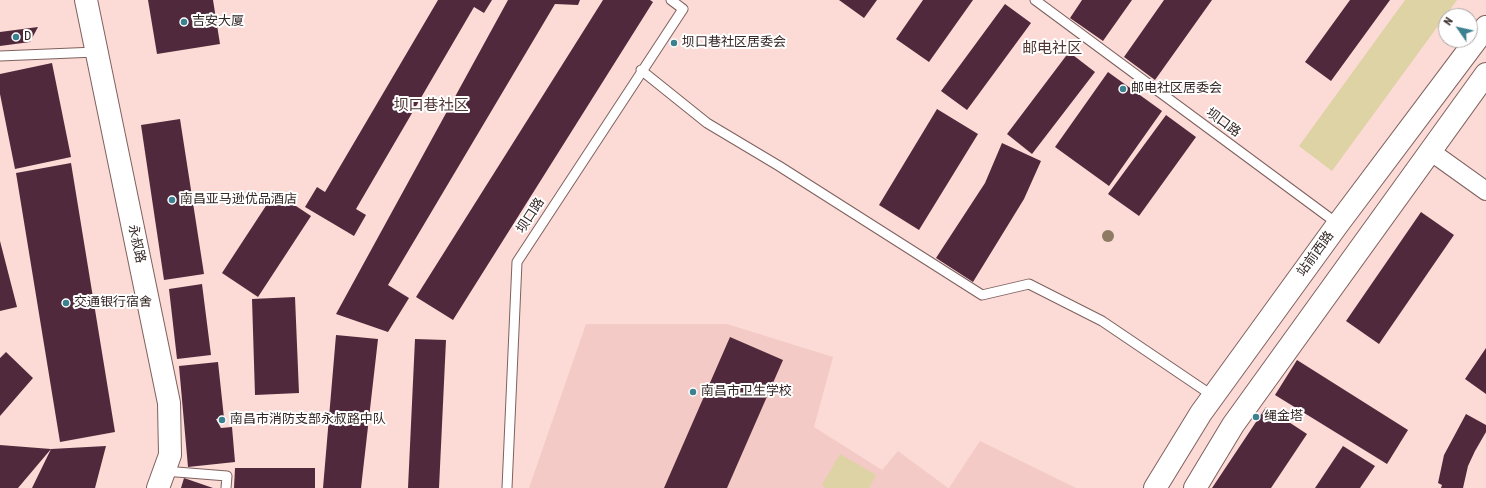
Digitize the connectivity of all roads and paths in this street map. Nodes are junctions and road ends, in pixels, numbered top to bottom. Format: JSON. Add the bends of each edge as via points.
{"nodes":[{"id":1,"x":86,"y":0,"type":"edge"},
{"id":2,"x":670,"y":0,"type":"edge"},
{"id":3,"x":1035,"y":0,"type":"edge"},
{"id":4,"x":1486,"y":27,"type":"edge"},
{"id":5,"x":96,"y":52,"type":"junction"},
{"id":6,"x":0,"y":56,"type":"edge"},
{"id":7,"x":641,"y":70,"type":"junction"},
{"id":8,"x":1486,"y":74,"type":"edge"},
{"id":9,"x":1430,"y":150,"type":"junction"},
{"id":10,"x":1486,"y":191,"type":"edge"},
{"id":11,"x":1338,"y":224,"type":"junction"},
{"id":12,"x":1213,"y":396,"type":"junction"},
{"id":13,"x":161,"y":479,"type":"edge"},
{"id":14,"x":226,"y":488,"type":"edge"},
{"id":15,"x":507,"y":488,"type":"edge"},
{"id":16,"x":1155,"y":488,"type":"edge"},
{"id":17,"x":1195,"y":488,"type":"edge"}],
"edges":[{"from":1,"to":5,"type":"main road","name":"永叔路"},
{"from":2,"to":7,"type":"lane","name":"坝口路","via":[[683,9]]},
{"from":3,"to":11,"type":"lane","name":"坝口路"},
{"from":4,"to":11,"type":"main road","name":"站前西路"},
{"from":5,"to":6,"type":"lane"},
{"from":5,"to":13,"type":"main road","name":"永叔路","via":[[168,403],[170,455]]},
{"from":7,"to":12,"type":"lane","via":[[707,123],[982,295],[1029,284],[1102,321]]},
{"from":7,"to":15,"type":"lane","name":"坝口路","via":[[517,262]]},
{"from":8,"to":9,"type":"main road"},
{"from":9,"to":10,"type":"street"},
{"from":9,"to":17,"type":"main road","via":[[1233,425]]},
{"from":11,"to":12,"type":"main road","name":"站前西路"},
{"from":12,"to":16,"type":"main road","name":"站前西路"},
{"from":13,"to":14,"type":"lane","via":[[227,476]]}]}
